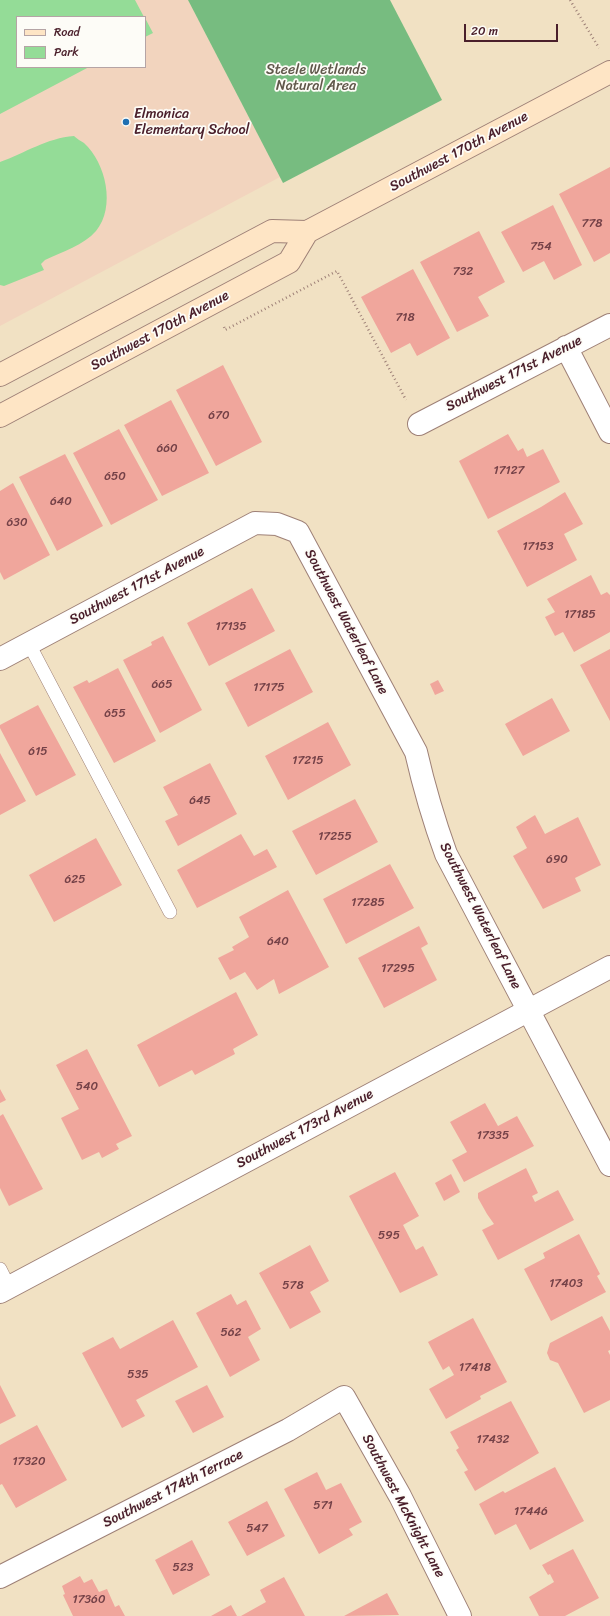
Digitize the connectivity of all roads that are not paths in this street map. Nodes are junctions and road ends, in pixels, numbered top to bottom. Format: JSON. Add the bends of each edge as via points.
{"nodes":[{"id":1,"x":610,"y":72,"type":"edge"},
{"id":2,"x":307,"y":232,"type":"junction"},
{"id":3,"x":610,"y":325,"type":"edge"},
{"id":4,"x":566,"y":347,"type":"junction"},
{"id":5,"x":0,"y":376,"type":"edge"},
{"id":6,"x":0,"y":416,"type":"edge"},
{"id":7,"x":419,"y":424,"type":"road end"},
{"id":8,"x":610,"y":432,"type":"edge"},
{"id":9,"x":277,"y":524,"type":"joint"},
{"id":10,"x":28,"y":644,"type":"junction"},
{"id":11,"x":0,"y":659,"type":"edge"},
{"id":12,"x":170,"y":912,"type":"dead end"},
{"id":13,"x":610,"y":967,"type":"edge"},
{"id":14,"x":528,"y":1010,"type":"junction"},
{"id":15,"x":610,"y":1165,"type":"edge"},
{"id":16,"x":3,"y":1282,"type":"edge"},
{"id":17,"x":344,"y":1397,"type":"joint"},
{"id":18,"x":0,"y":1577,"type":"edge"},
{"id":19,"x":460,"y":1616,"type":"edge"}],
"edges":[{"from":1,"to":2,"type":"main road","name":"Southwest 170th Avenue"},
{"from":2,"to":5,"type":"main road","name":"Southwest 170th Avenue","via":[[272,231]]},
{"from":2,"to":6,"type":"main road","name":"Southwest 170th Avenue","via":[[289,262]]},
{"from":3,"to":4,"type":"street","name":"Southwest 171st Avenue"},
{"from":4,"to":7,"type":"street","name":"Southwest 171st Avenue"},
{"from":4,"to":8,"type":"street"},
{"from":9,"to":10,"type":"street","name":"Southwest 171st Avenue","via":[[255,523]]},
{"from":9,"to":14,"type":"street","name":"Southwest Waterleaf Lane","via":[[298,532],[416,752],[435,825],[446,854]]},
{"from":10,"to":11,"type":"street","name":"Southwest 171st Avenue"},
{"from":10,"to":12,"type":"lane"},
{"from":13,"to":14,"type":"street","name":"Southwest 173rd Avenue"},
{"from":14,"to":15,"type":"street","name":"Southwest Waterleaf Lane"},
{"from":14,"to":16,"type":"street","name":"Southwest 173rd Avenue"},
{"from":17,"to":18,"type":"street","name":"Southwest 174th Terrace","via":[[288,1430]]},
{"from":17,"to":19,"type":"street","name":"Southwest McKnight Lane","via":[[400,1496]]}]}
